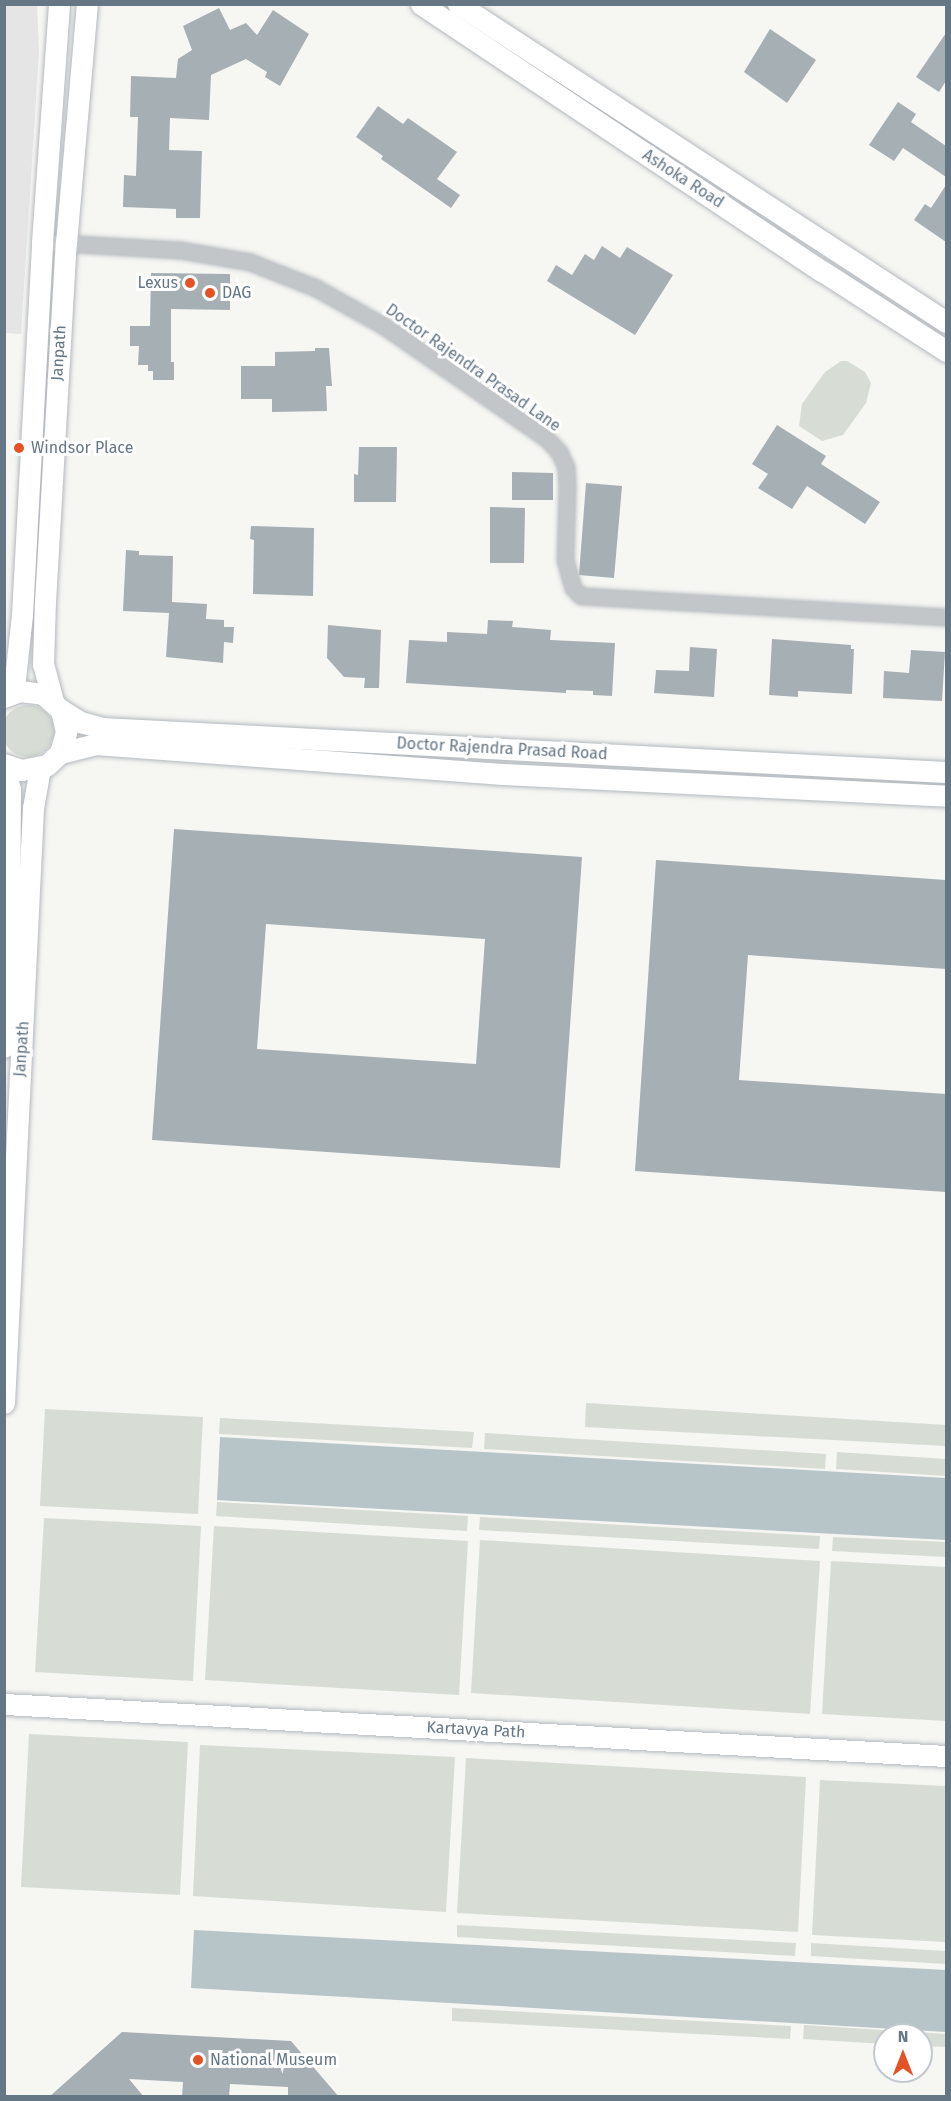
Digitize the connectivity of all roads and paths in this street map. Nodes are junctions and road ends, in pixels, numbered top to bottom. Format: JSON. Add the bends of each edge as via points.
{"nodes":[{"id":1,"x":58,"y":4,"type":"edge"},
{"id":2,"x":87,"y":4,"type":"edge"},
{"id":3,"x":421,"y":4,"type":"edge"},
{"id":4,"x":458,"y":4,"type":"edge"},
{"id":5,"x":42,"y":242,"type":"junction"},
{"id":6,"x":66,"y":243,"type":"junction"},
{"id":7,"x":946,"y":322,"type":"edge"},
{"id":8,"x":946,"y":351,"type":"edge"},
{"id":9,"x":946,"y":617,"type":"edge"},
{"id":10,"x":6,"y":696,"type":"edge"},
{"id":11,"x":57,"y":705,"type":"junction"},
{"id":12,"x":60,"y":753,"type":"junction"},
{"id":13,"x":4,"y":765,"type":"edge"},
{"id":14,"x":40,"y":768,"type":"junction"},
{"id":15,"x":946,"y":772,"type":"edge"},
{"id":16,"x":946,"y":796,"type":"edge"},
{"id":17,"x":4,"y":1047,"type":"edge"},
{"id":18,"x":4,"y":1403,"type":"edge"},
{"id":19,"x":4,"y":1704,"type":"edge"},
{"id":20,"x":946,"y":1756,"type":"edge"}],
"edges":[{"from":1,"to":5,"type":"main road","name":"Janpath"},
{"from":2,"to":6,"type":"main road","name":"Janpath"},
{"from":3,"to":8,"type":"main road","name":"Ashoka Road"},
{"from":4,"to":7,"type":"main road","name":"Ashoka Road"},
{"from":5,"to":6,"type":"street","name":"Doctor Rajendra Prasad Lane"},
{"from":5,"to":10,"type":"main road","name":"Janpath","via":[[22,615],[15,679]]},
{"from":6,"to":9,"type":"street","name":"Doctor Rajendra Prasad Lane","via":[[180,250],[250,262],[316,288],[384,326],[546,438],[559,452],[566,467],[565,560],[573,588],[581,596]]},
{"from":6,"to":11,"type":"main road","name":"Janpath","via":[[43,664]]},
{"from":10,"to":11,"type":"main road","name":"Doctor Rajendra Prasad Road","via":[[32,691]]},
{"from":11,"to":12,"type":"main road","name":"Janpath","via":[[66,732]]},
{"from":11,"to":15,"type":"main road","name":"Doctor Rajendra Prasad Road","via":[[80,722],[102,728]]},
{"from":12,"to":14,"type":"main road"},
{"from":12,"to":16,"type":"main road","name":"Doctor Rajendra Prasad Road","via":[[95,744],[503,774]]},
{"from":13,"to":14,"type":"main road","via":[[21,770]]},
{"from":13,"to":17,"type":"main road","name":"Janpath","via":[[10,790],[10,855]]},
{"from":14,"to":18,"type":"main road","name":"Janpath","via":[[33,808]]},
{"from":19,"to":20,"type":"main road","name":"Kartavya Path"}]}
